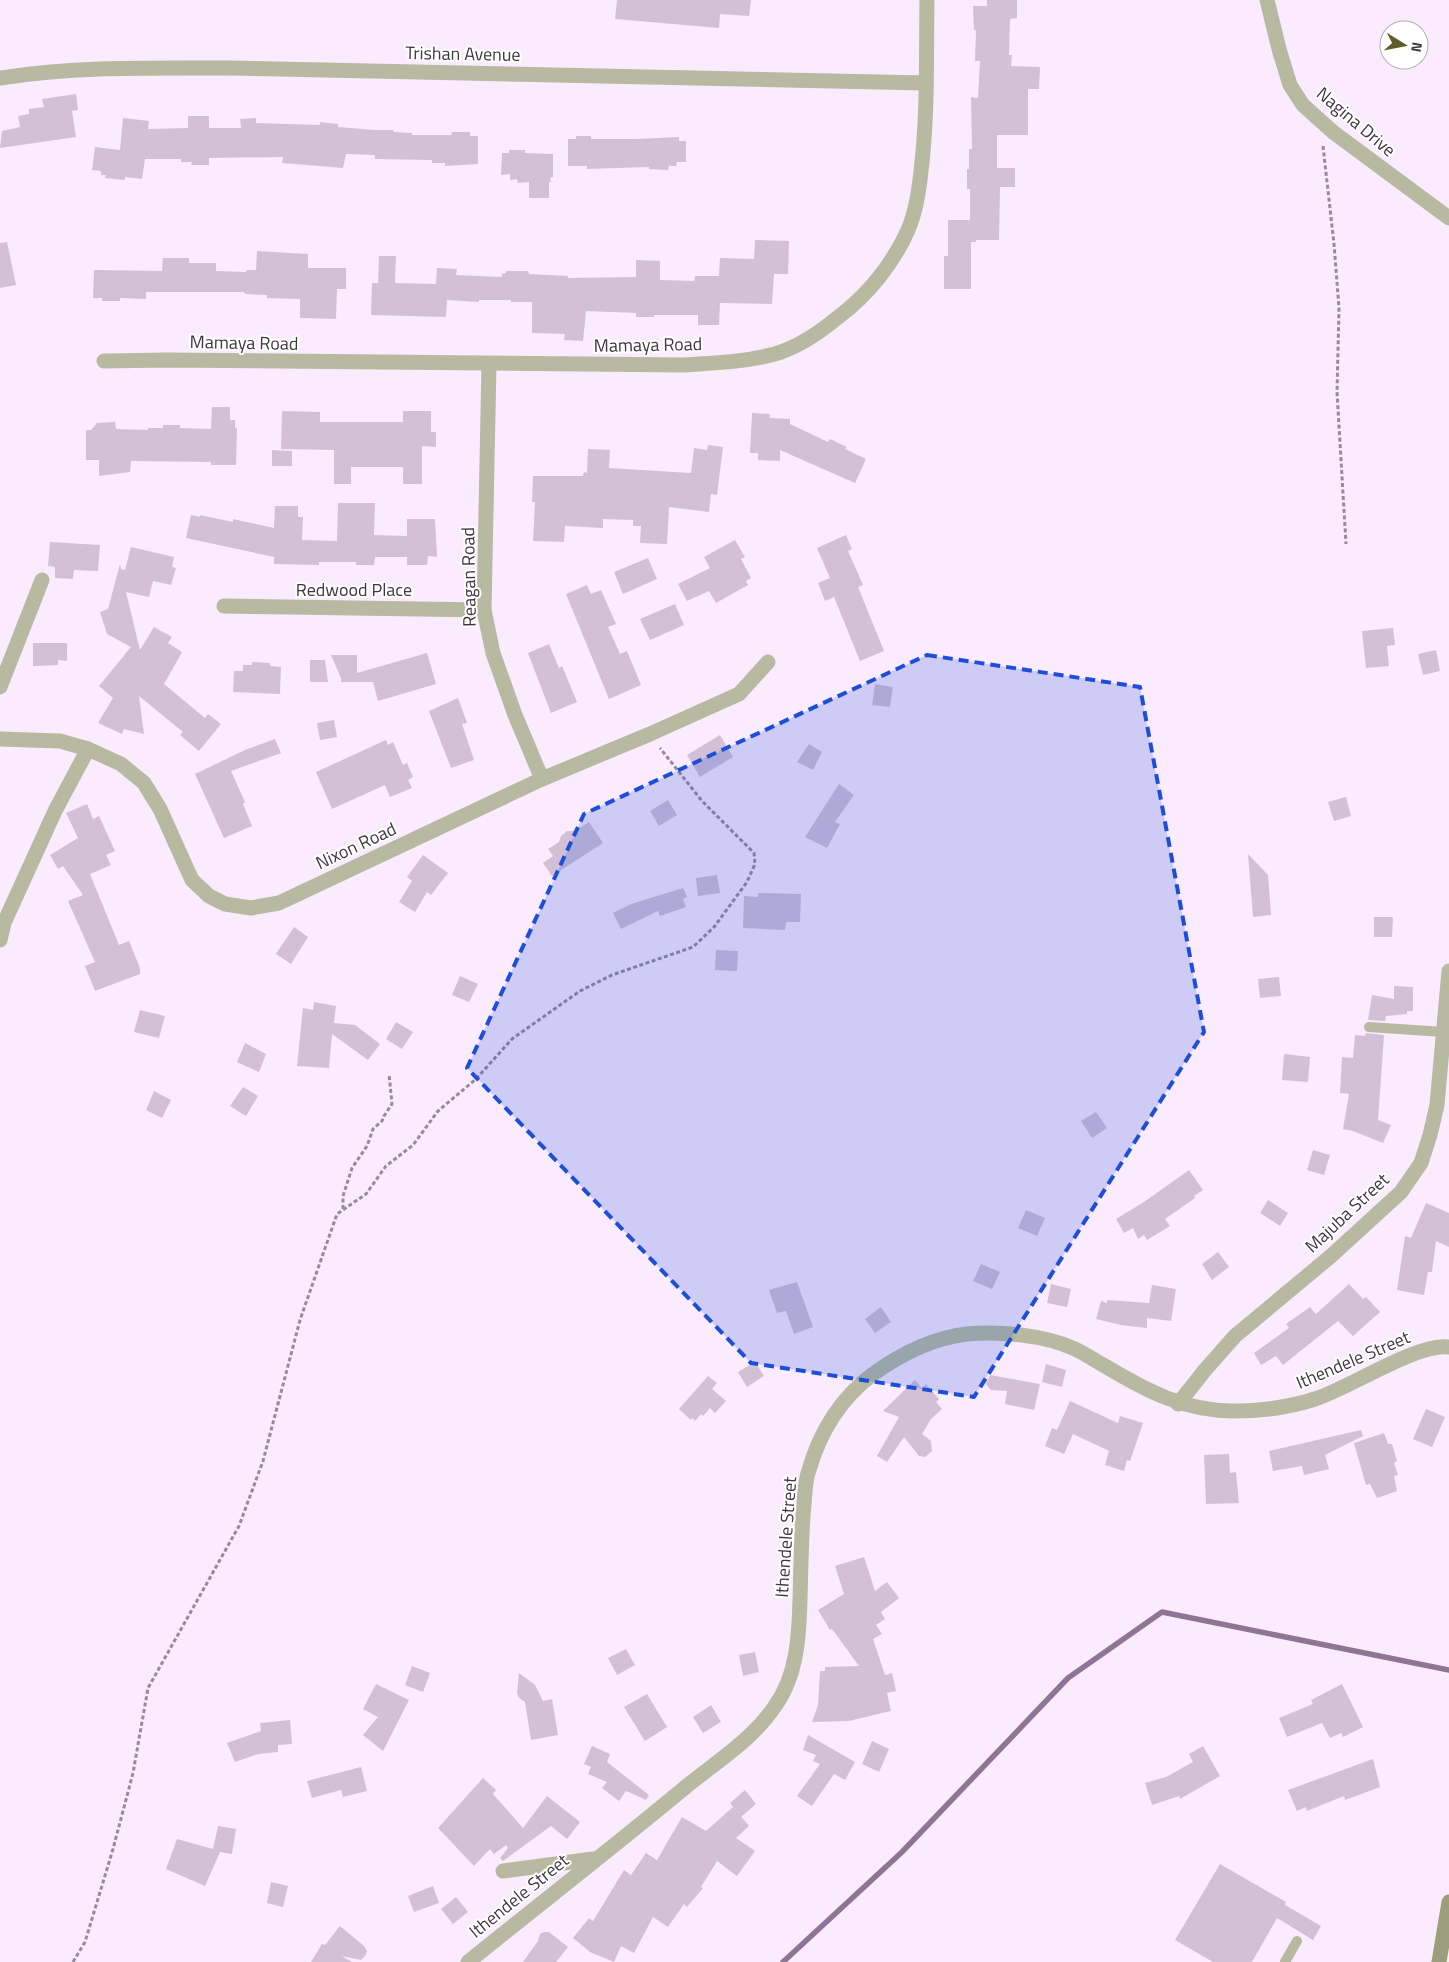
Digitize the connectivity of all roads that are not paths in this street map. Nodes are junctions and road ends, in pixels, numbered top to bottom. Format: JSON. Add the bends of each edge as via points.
{"nodes":[{"id":1,"x":927,"y":0,"type":"edge"},
{"id":2,"x":1267,"y":0,"type":"edge"},
{"id":3,"x":0,"y":78,"type":"edge"},
{"id":4,"x":926,"y":83,"type":"junction"},
{"id":5,"x":1449,"y":218,"type":"edge"},
{"id":6,"x":104,"y":361,"type":"dead end"},
{"id":7,"x":489,"y":364,"type":"junction"},
{"id":8,"x":42,"y":580,"type":"dead end"},
{"id":9,"x":224,"y":606,"type":"dead end"},
{"id":10,"x":484,"y":610,"type":"junction"},
{"id":11,"x":768,"y":662,"type":"dead end"},
{"id":12,"x":0,"y":687,"type":"edge"},
{"id":13,"x":0,"y":739,"type":"edge"},
{"id":14,"x":88,"y":749,"type":"junction"},
{"id":15,"x":542,"y":779,"type":"junction"},
{"id":16,"x":0,"y":940,"type":"edge"},
{"id":17,"x":1449,"y":971,"type":"edge"},
{"id":18,"x":1369,"y":1027,"type":"dead end"},
{"id":19,"x":1444,"y":1032,"type":"junction"},
{"id":20,"x":1449,"y":1347,"type":"edge"},
{"id":21,"x":1178,"y":1404,"type":"junction"},
{"id":22,"x":595,"y":1859,"type":"junction"},
{"id":23,"x":503,"y":1871,"type":"dead end"},
{"id":24,"x":1449,"y":1902,"type":"edge"},
{"id":25,"x":1297,"y":1941,"type":"dead end"},
{"id":26,"x":468,"y":1962,"type":"edge"},
{"id":27,"x":1285,"y":1962,"type":"edge"},
{"id":28,"x":1439,"y":1962,"type":"edge"}],
"edges":[{"from":1,"to":4,"type":"street","name":"Mamaya Road"},
{"from":2,"to":5,"type":"street","name":"Nagina Drive","via":[[1290,85],[1304,105],[1333,132]]},
{"from":3,"to":4,"type":"street","name":"Trishan Avenue","via":[[116,68],[229,68]]},
{"from":4,"to":7,"type":"street","name":"Mamaya Road","via":[[926,137],[918,196],[908,229],[892,259],[868,291],[824,329],[793,347],[746,360],[684,365]]},
{"from":6,"to":7,"type":"street","name":"Mamaya Road"},
{"from":7,"to":10,"type":"street","name":"Reagan Road"},
{"from":8,"to":12,"type":"street"},
{"from":9,"to":10,"type":"street","name":"Redwood Place"},
{"from":10,"to":15,"type":"street","name":"Reagan Road","via":[[493,653]]},
{"from":11,"to":15,"type":"street","name":"Nixon Road","via":[[739,694]]},
{"from":13,"to":14,"type":"street","name":"Nixon Road","via":[[60,741]]},
{"from":14,"to":15,"type":"street","name":"Nixon Road","via":[[121,764],[144,783],[160,809],[192,880],[209,896],[225,904],[251,908],[279,903]]},
{"from":14,"to":16,"type":"street","via":[[55,811],[4,923]]},
{"from":17,"to":19,"type":"street","name":"Majuba Street"},
{"from":18,"to":19,"type":"lane"},
{"from":19,"to":21,"type":"street","name":"Majuba Street","via":[[1437,1105],[1430,1135],[1421,1163],[1401,1192],[1234,1336]]},
{"from":20,"to":21,"type":"street","name":"Ithendele Street","via":[[1422,1351],[1316,1399],[1289,1405],[1232,1411]]},
{"from":21,"to":22,"type":"street","name":"Ithendele Street","via":[[1074,1348],[1038,1338],[997,1333],[964,1334],[925,1344],[862,1382],[842,1402],[825,1430],[807,1473],[799,1633],[790,1677],[775,1706],[751,1733]]},
{"from":22,"to":23,"type":"street","name":"Ithendele Street"},
{"from":22,"to":26,"type":"street","name":"Ithendele Street"},
{"from":24,"to":28,"type":"street"},
{"from":25,"to":27,"type":"lane"}]}
